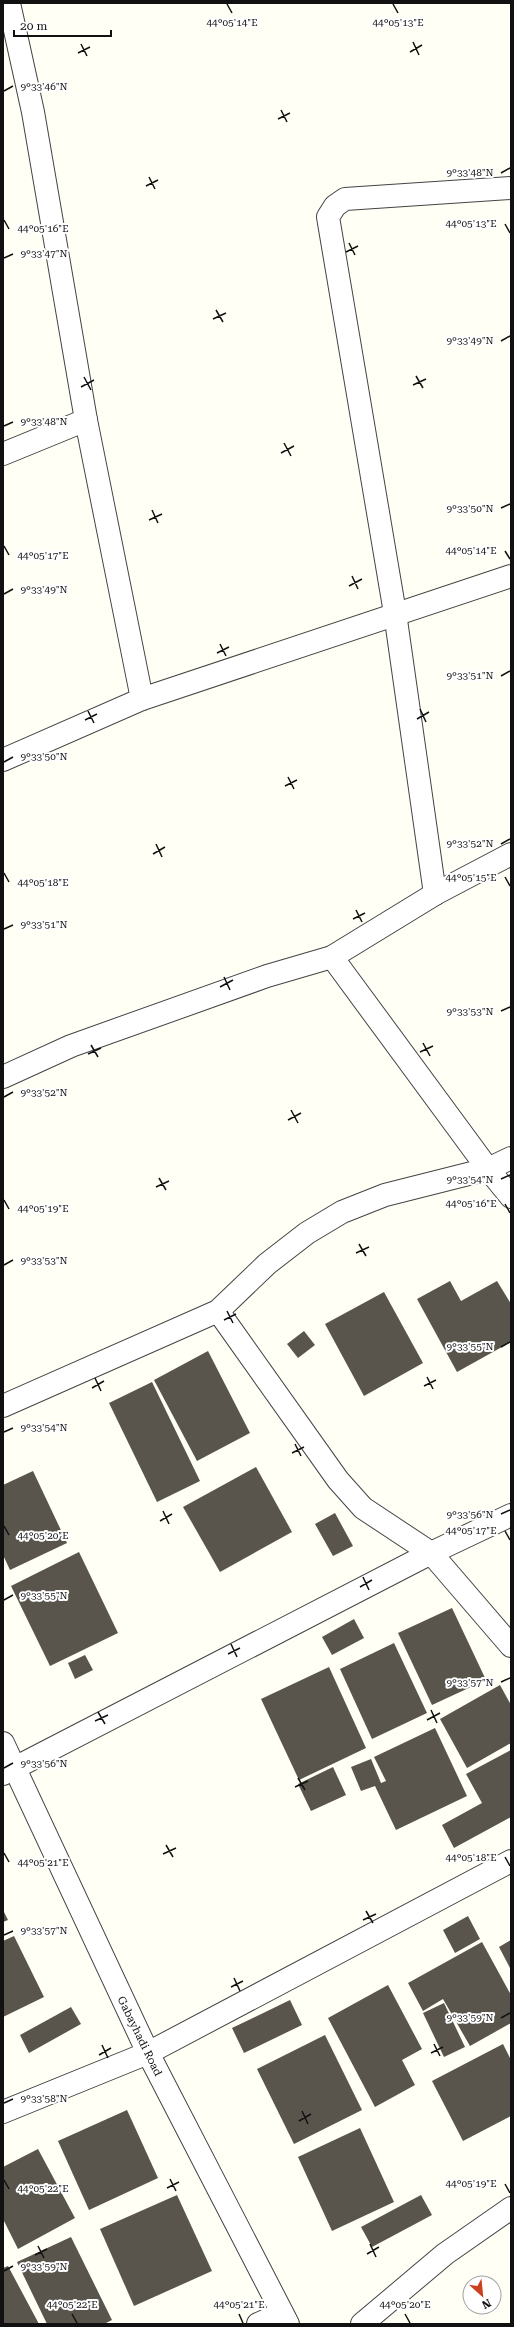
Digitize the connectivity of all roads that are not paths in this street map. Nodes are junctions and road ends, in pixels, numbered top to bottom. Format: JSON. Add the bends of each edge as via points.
{"nodes":[{"id":1,"x":9,"y":3,"type":"edge"},
{"id":2,"x":511,"y":188,"type":"edge"},
{"id":3,"x":86,"y":420,"type":"junction"},
{"id":4,"x":3,"y":454,"type":"edge"},
{"id":5,"x":511,"y":576,"type":"edge"},
{"id":6,"x":395,"y":613,"type":"junction"},
{"id":7,"x":142,"y":699,"type":"junction"},
{"id":8,"x":3,"y":760,"type":"edge"},
{"id":9,"x":511,"y":854,"type":"edge"},
{"id":10,"x":435,"y":894,"type":"junction"},
{"id":11,"x":332,"y":957,"type":"junction"},
{"id":12,"x":3,"y":1077,"type":"edge"},
{"id":13,"x":511,"y":1158,"type":"edge"},
{"id":14,"x":488,"y":1169,"type":"junction"},
{"id":15,"x":511,"y":1197,"type":"edge"},
{"id":16,"x":218,"y":1311,"type":"junction"},
{"id":17,"x":3,"y":1406,"type":"edge"},
{"id":18,"x":511,"y":1515,"type":"edge"},
{"id":19,"x":431,"y":1553,"type":"junction"},
{"id":20,"x":511,"y":1646,"type":"edge"},
{"id":21,"x":3,"y":1743,"type":"edge"},
{"id":22,"x":9,"y":1772,"type":"edge"},
{"id":23,"x":511,"y":1861,"type":"edge"},
{"id":24,"x":148,"y":2053,"type":"junction"},
{"id":25,"x":3,"y":2112,"type":"edge"},
{"id":26,"x":511,"y":2208,"type":"edge"},
{"id":27,"x":285,"y":2318,"type":"edge"},
{"id":28,"x":258,"y":2324,"type":"edge"},
{"id":29,"x":362,"y":2324,"type":"edge"}],
"edges":[{"from":1,"to":3,"type":"street","via":[[33,112]]},
{"from":2,"to":6,"type":"street","via":[[345,198],[335,206],[328,217]]},
{"from":3,"to":4,"type":"street"},
{"from":3,"to":7,"type":"street"},
{"from":5,"to":6,"type":"street"},
{"from":6,"to":7,"type":"street"},
{"from":6,"to":10,"type":"street"},
{"from":7,"to":8,"type":"street"},
{"from":9,"to":10,"type":"street"},
{"from":10,"to":11,"type":"street"},
{"from":11,"to":12,"type":"street","via":[[267,976],[71,1046]]},
{"from":11,"to":14,"type":"street"},
{"from":13,"to":14,"type":"street"},
{"from":14,"to":15,"type":"street"},
{"from":14,"to":16,"type":"street","via":[[385,1195],[342,1212],[307,1233],[267,1264]]},
{"from":16,"to":17,"type":"street"},
{"from":16,"to":19,"type":"street","via":[[338,1480],[363,1508]]},
{"from":18,"to":19,"type":"street"},
{"from":19,"to":20,"type":"street"},
{"from":19,"to":22,"type":"street"},
{"from":21,"to":22,"type":"street","name":"Gabayhadi Road"},
{"from":22,"to":24,"type":"street","name":"Gabayhadi Road"},
{"from":23,"to":24,"type":"street"},
{"from":24,"to":25,"type":"street"},
{"from":24,"to":27,"type":"street","name":"Gabayhadi Road"},
{"from":26,"to":29,"type":"street","via":[[445,2254]]},
{"from":27,"to":28,"type":"street"}]}
